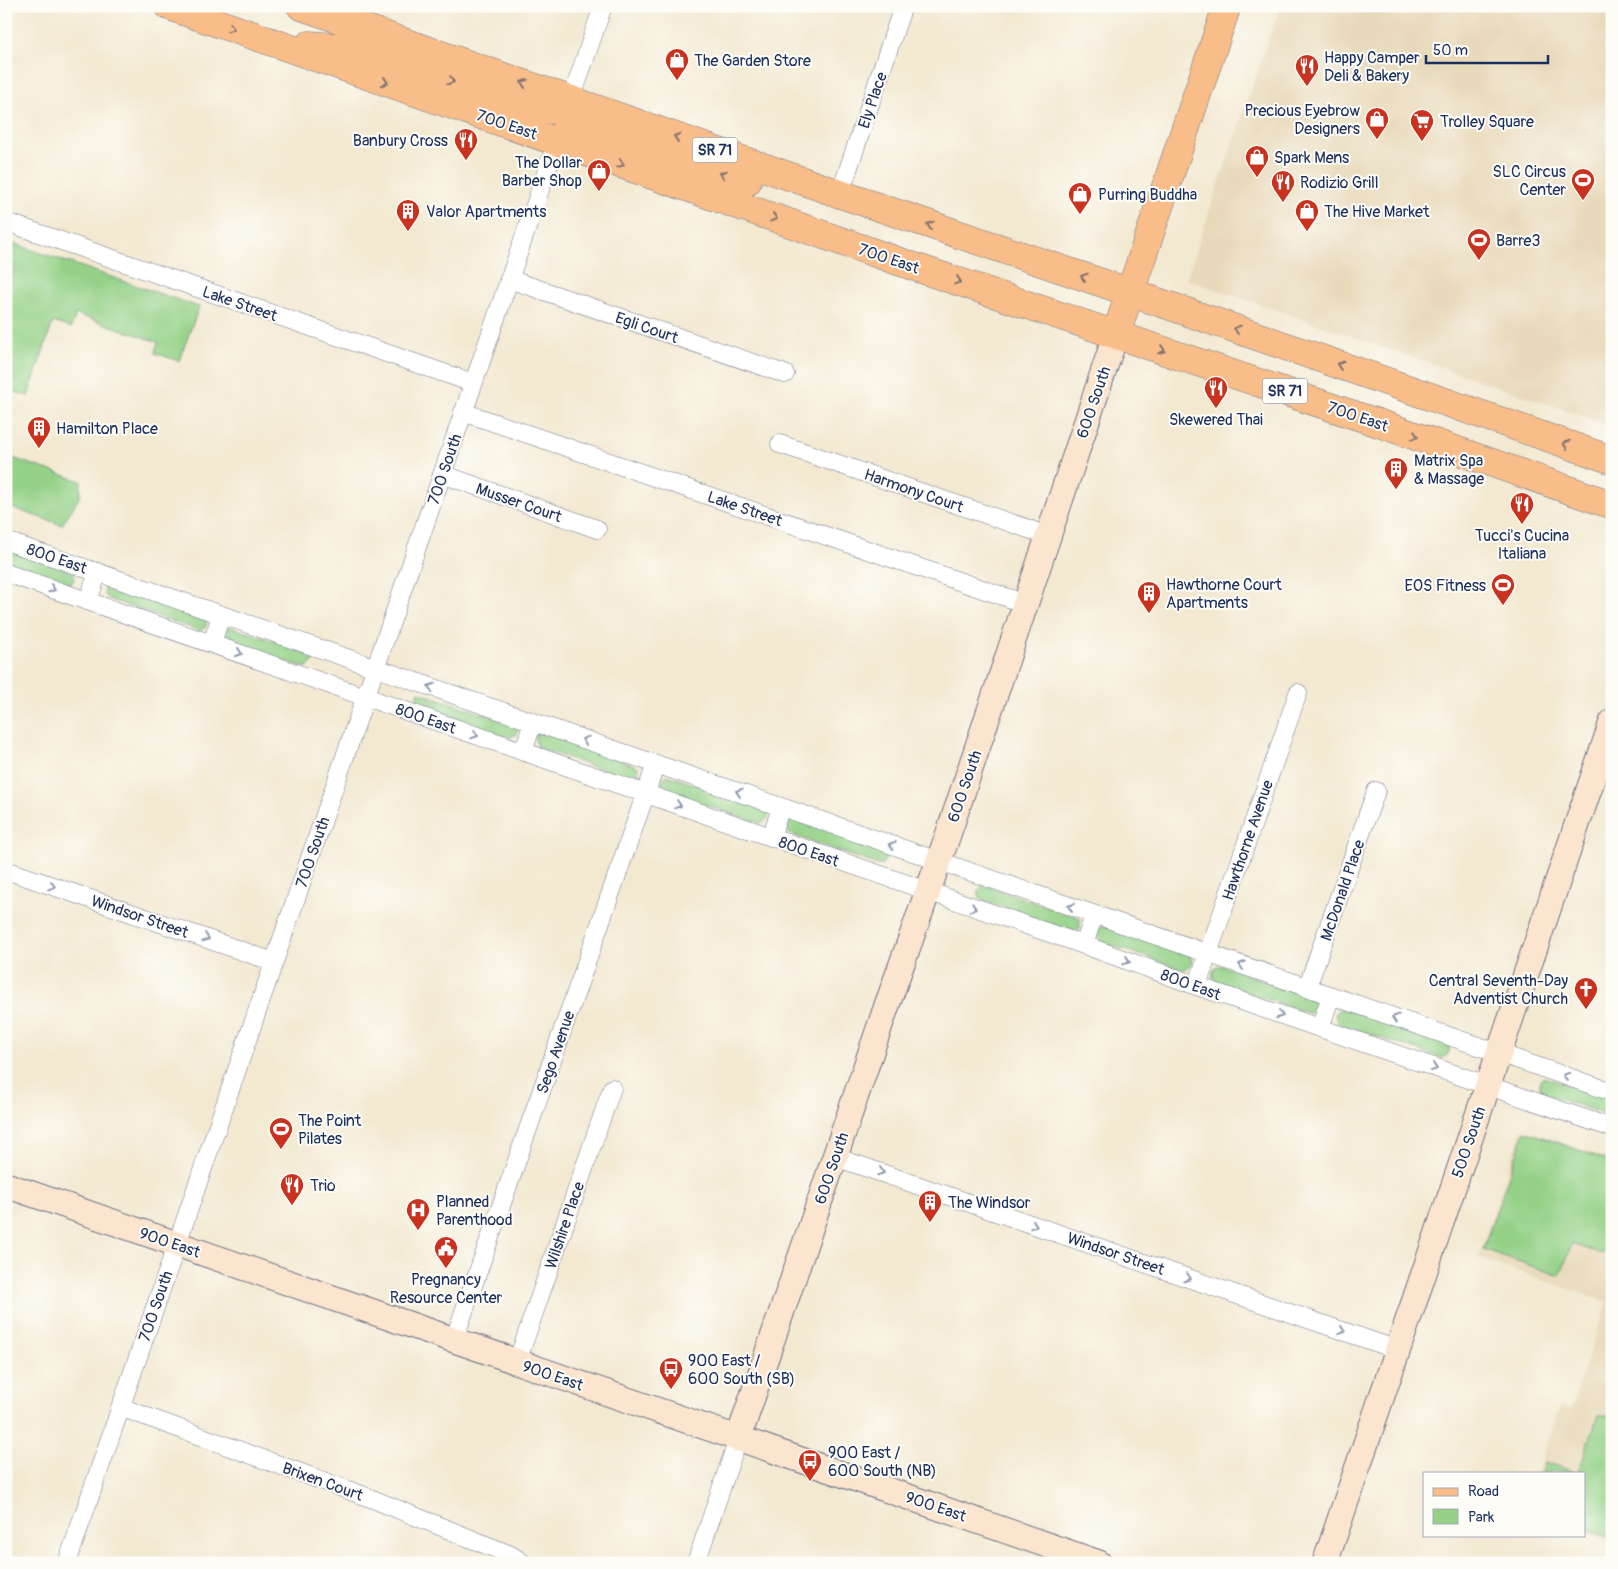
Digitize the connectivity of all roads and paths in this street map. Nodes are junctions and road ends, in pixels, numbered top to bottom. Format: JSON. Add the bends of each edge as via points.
{"nodes":[{"id":1,"x":169,"y":6,"type":"edge"},
{"id":2,"x":301,"y":6,"type":"edge"},
{"id":3,"x":603,"y":6,"type":"edge"},
{"id":4,"x":903,"y":6,"type":"edge"},
{"id":5,"x":1227,"y":6,"type":"edge"},
{"id":6,"x":268,"y":41,"type":"junction"},
{"id":7,"x":571,"y":100,"type":"junction"},
{"id":8,"x":557,"y":141,"type":"junction"},
{"id":9,"x":840,"y":194,"type":"junction"},
{"id":10,"x":6,"y":222,"type":"edge"},
{"id":11,"x":509,"y":280,"type":"junction"},
{"id":12,"x":1130,"y":293,"type":"junction"},
{"id":13,"x":1116,"y":334,"type":"junction"},
{"id":14,"x":785,"y":374,"type":"dead end"},
{"id":15,"x":473,"y":383,"type":"junction"},
{"id":16,"x":463,"y":412,"type":"junction"},
{"id":17,"x":780,"y":444,"type":"dead end"},
{"id":18,"x":1612,"y":460,"type":"edge"},
{"id":19,"x":442,"y":474,"type":"junction"},
{"id":20,"x":1612,"y":505,"type":"edge"},
{"id":21,"x":597,"y":529,"type":"dead end"},
{"id":22,"x":1049,"y":536,"type":"junction"},
{"id":23,"x":6,"y":541,"type":"edge"},
{"id":24,"x":98,"y":572,"type":"junction"},
{"id":25,"x":6,"y":573,"type":"edge"},
{"id":26,"x":88,"y":601,"type":"junction"},
{"id":27,"x":1026,"y":604,"type":"junction"},
{"id":28,"x":222,"y":615,"type":"junction"},
{"id":29,"x":212,"y":644,"type":"junction"},
{"id":30,"x":375,"y":668,"type":"junction"},
{"id":31,"x":1298,"y":693,"type":"dead end"},
{"id":32,"x":365,"y":697,"type":"junction"},
{"id":33,"x":533,"y":722,"type":"junction"},
{"id":34,"x":1612,"y":722,"type":"edge"},
{"id":35,"x":523,"y":752,"type":"junction"},
{"id":36,"x":656,"y":764,"type":"junction"},
{"id":37,"x":1376,"y":791,"type":"dead end"},
{"id":38,"x":645,"y":794,"type":"junction"},
{"id":39,"x":781,"y":807,"type":"junction"},
{"id":40,"x":771,"y":837,"type":"junction"},
{"id":41,"x":938,"y":861,"type":"junction"},
{"id":42,"x":6,"y":870,"type":"edge"},
{"id":43,"x":927,"y":892,"type":"junction"},
{"id":44,"x":1094,"y":915,"type":"junction"},
{"id":45,"x":1084,"y":945,"type":"junction"},
{"id":46,"x":1208,"y":954,"type":"junction"},
{"id":47,"x":274,"y":962,"type":"junction"},
{"id":48,"x":1197,"y":986,"type":"junction"},
{"id":49,"x":1308,"y":988,"type":"junction"},
{"id":50,"x":1331,"y":996,"type":"junction"},
{"id":51,"x":1320,"y":1028,"type":"junction"},
{"id":52,"x":1499,"y":1054,"type":"junction"},
{"id":53,"x":1488,"y":1086,"type":"junction"},
{"id":54,"x":612,"y":1088,"type":"dead end"},
{"id":55,"x":1612,"y":1092,"type":"edge"},
{"id":56,"x":1612,"y":1128,"type":"edge"},
{"id":57,"x":834,"y":1156,"type":"junction"},
{"id":58,"x":6,"y":1185,"type":"edge"},
{"id":59,"x":176,"y":1244,"type":"junction"},
{"id":60,"x":454,"y":1340,"type":"junction"},
{"id":61,"x":1398,"y":1350,"type":"junction"},
{"id":62,"x":517,"y":1362,"type":"junction"},
{"id":63,"x":120,"y":1407,"type":"junction"},
{"id":64,"x":738,"y":1439,"type":"junction"},
{"id":65,"x":67,"y":1563,"type":"edge"},
{"id":66,"x":523,"y":1563,"type":"edge"},
{"id":67,"x":696,"y":1563,"type":"edge"},
{"id":68,"x":1099,"y":1563,"type":"edge"},
{"id":69,"x":1325,"y":1563,"type":"edge"}],
"edges":[{"from":1,"to":6,"type":"main road","name":"700 East","number":"SR 71","one_way":true},
{"from":7,"to":2,"type":"main road","number":"SR 71","one_way":true},
{"from":3,"to":7,"type":"street"},
{"from":4,"to":9,"type":"street","name":"Ely Place"},
{"from":5,"to":12,"type":"main road","name":"600 South"},
{"from":6,"to":7,"type":"main road","one_way":true,"via":[[350,48],[530,108],[550,110]]},
{"from":6,"to":8,"type":"main road","name":"700 East","number":"SR 71","one_way":true},
{"from":9,"to":7,"type":"main road","number":"SR 71","one_way":true},
{"from":9,"to":8,"type":"main road","one_way":true,"via":[[758,186],[590,128],[567,128]]},
{"from":8,"to":11,"type":"street","name":"700 South"},
{"from":8,"to":13,"type":"main road","name":"700 East","number":"SR 71","one_way":true},
{"from":12,"to":9,"type":"main road","number":"SR 71","one_way":true},
{"from":10,"to":15,"type":"street","name":"Lake Street"},
{"from":11,"to":14,"type":"street","name":"Egli Court"},
{"from":11,"to":15,"type":"street","name":"700 South"},
{"from":12,"to":13,"type":"main road","name":"600 South"},
{"from":18,"to":12,"type":"main road","number":"SR 71","one_way":true},
{"from":13,"to":20,"type":"main road","name":"700 East","number":"SR 71","one_way":true},
{"from":13,"to":22,"type":"street","name":"600 South"},
{"from":15,"to":16,"type":"street","name":"700 South"},
{"from":16,"to":19,"type":"street","name":"700 South"},
{"from":16,"to":27,"type":"street","name":"Lake Street"},
{"from":17,"to":22,"type":"street","name":"Harmony Court"},
{"from":19,"to":21,"type":"street","name":"Musser Court"},
{"from":19,"to":30,"type":"street","name":"700 South"},
{"from":22,"to":27,"type":"street","name":"600 South"},
{"from":23,"to":24,"type":"street","name":"800 East"},
{"from":24,"to":26,"type":"street"},
{"from":24,"to":28,"type":"street","name":"800 East"},
{"from":25,"to":26,"type":"street","name":"800 East","one_way":true},
{"from":26,"to":29,"type":"street","name":"800 East"},
{"from":27,"to":41,"type":"street","name":"600 South"},
{"from":28,"to":29,"type":"street"},
{"from":28,"to":30,"type":"street","name":"800 East"},
{"from":29,"to":32,"type":"street","name":"800 East","one_way":true},
{"from":30,"to":32,"type":"street","name":"700 South"},
{"from":33,"to":30,"type":"street","name":"800 East","one_way":true},
{"from":31,"to":46,"type":"street","name":"Hawthorne Avenue"},
{"from":32,"to":35,"type":"street","name":"800 East","one_way":true},
{"from":32,"to":47,"type":"street","name":"700 South"},
{"from":33,"to":35,"type":"street"},
{"from":36,"to":33,"type":"street","name":"800 East","one_way":true},
{"from":34,"to":52,"type":"street","name":"500 South"},
{"from":35,"to":38,"type":"street","name":"800 East"},
{"from":36,"to":38,"type":"street","name":"Sego Avenue"},
{"from":39,"to":36,"type":"street","name":"800 East","one_way":true},
{"from":37,"to":49,"type":"street","name":"McDonald Place"},
{"from":38,"to":40,"type":"street","name":"800 East","one_way":true},
{"from":38,"to":60,"type":"street","name":"Sego Avenue"},
{"from":39,"to":40,"type":"street"},
{"from":41,"to":39,"type":"street","name":"800 East","one_way":true},
{"from":40,"to":43,"type":"street","name":"800 East"},
{"from":41,"to":43,"type":"street","name":"600 South"},
{"from":44,"to":41,"type":"street","name":"800 East","one_way":true},
{"from":42,"to":47,"type":"street","name":"Windsor Street","one_way":true},
{"from":43,"to":45,"type":"street","name":"800 East","one_way":true},
{"from":43,"to":57,"type":"street","name":"600 South"},
{"from":44,"to":45,"type":"street"},
{"from":44,"to":46,"type":"street","name":"800 East"},
{"from":45,"to":48,"type":"street","name":"800 East","one_way":true},
{"from":46,"to":48,"type":"street","name":"Hawthorne Avenue"},
{"from":49,"to":46,"type":"street","name":"800 East","one_way":true},
{"from":47,"to":59,"type":"street","name":"700 South"},
{"from":48,"to":51,"type":"street","name":"800 East","one_way":true},
{"from":49,"to":50,"type":"street","name":"800 East"},
{"from":50,"to":51,"type":"street"},
{"from":52,"to":50,"type":"street","name":"800 East","one_way":true},
{"from":51,"to":53,"type":"street","name":"800 East","one_way":true},
{"from":52,"to":53,"type":"street","name":"500 South"},
{"from":55,"to":52,"type":"street","name":"800 East","one_way":true},
{"from":53,"to":56,"type":"street","name":"800 East"},
{"from":53,"to":61,"type":"street","name":"500 South"},
{"from":54,"to":62,"type":"street","name":"Wilshire Place"},
{"from":57,"to":61,"type":"street","name":"Windsor Street","one_way":true},
{"from":57,"to":64,"type":"street","name":"600 South"},
{"from":58,"to":59,"type":"street","name":"900 East"},
{"from":59,"to":60,"type":"street","name":"900 East"},
{"from":59,"to":63,"type":"street","name":"700 South"},
{"from":60,"to":62,"type":"street","name":"900 East"},
{"from":61,"to":69,"type":"street","name":"500 South"},
{"from":62,"to":64,"type":"street","name":"900 East"},
{"from":63,"to":65,"type":"street","name":"700 South"},
{"from":63,"to":66,"type":"street","name":"Brixen Court","via":[[370,1498]]},
{"from":64,"to":67,"type":"street","name":"600 South"},
{"from":64,"to":68,"type":"street","name":"900 East"}]}
